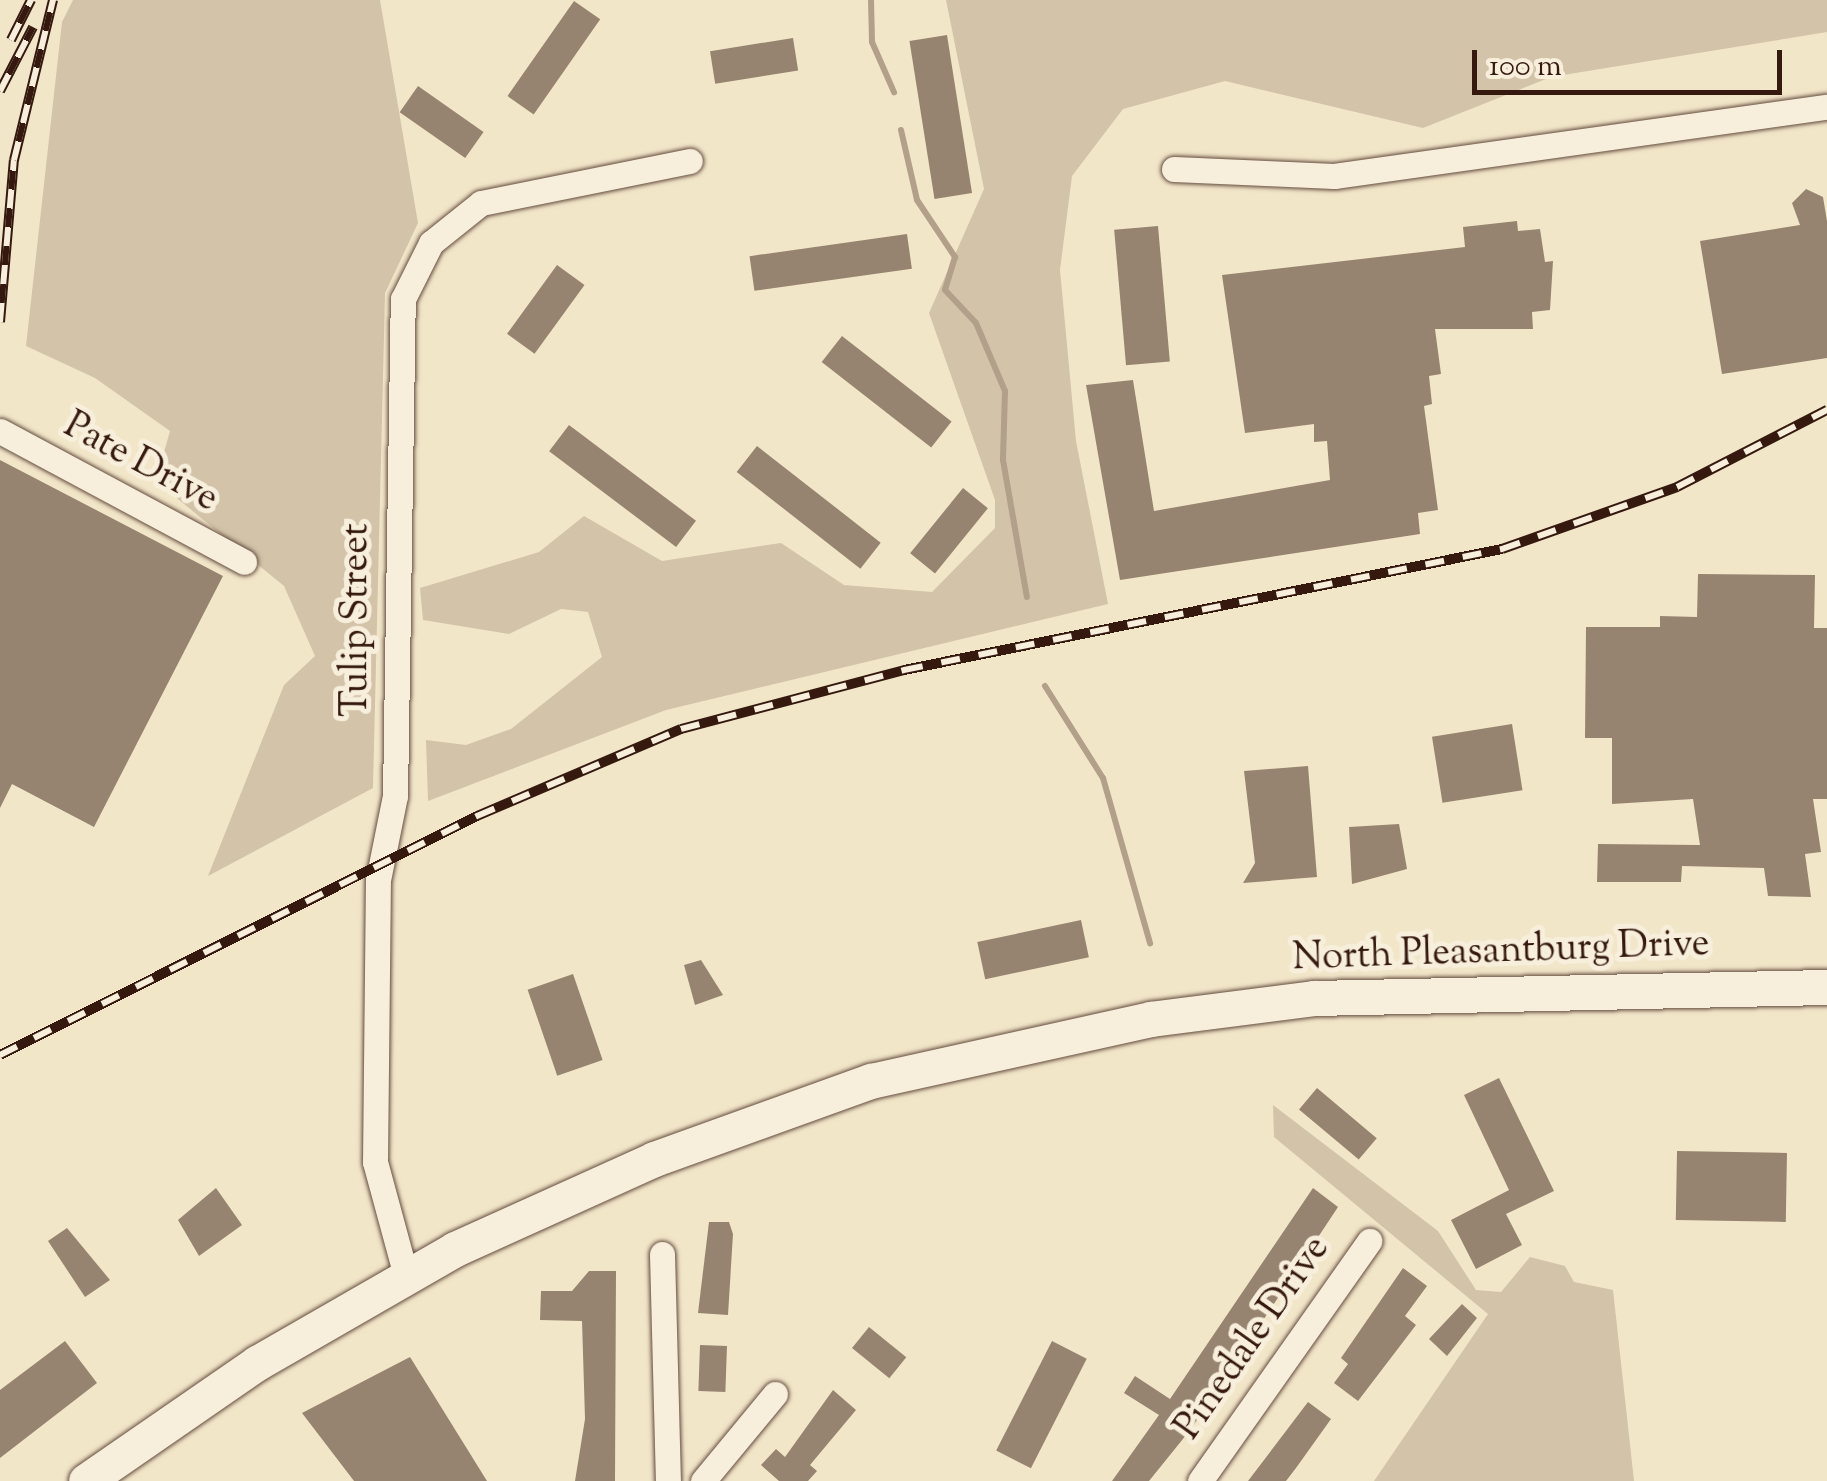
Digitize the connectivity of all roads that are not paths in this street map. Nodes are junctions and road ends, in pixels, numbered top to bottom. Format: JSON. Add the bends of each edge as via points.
{"nodes":[{"id":1,"x":1827,"y":107,"type":"edge"},
{"id":2,"x":690,"y":161,"type":"dead end"},
{"id":3,"x":1174,"y":169,"type":"dead end"},
{"id":4,"x":0,"y":431,"type":"edge"},
{"id":5,"x":244,"y":562,"type":"dead end"},
{"id":6,"x":1827,"y":987,"type":"edge"},
{"id":7,"x":1369,"y":1241,"type":"dead end"},
{"id":8,"x":662,"y":1254,"type":"dead end"},
{"id":9,"x":406,"y":1276,"type":"junction"},
{"id":10,"x":775,"y":1394,"type":"dead end"},
{"id":11,"x":86,"y":1481,"type":"edge"},
{"id":12,"x":668,"y":1481,"type":"edge"},
{"id":13,"x":703,"y":1481,"type":"edge"},
{"id":14,"x":1200,"y":1481,"type":"edge"}],
"edges":[{"from":1,"to":3,"type":"street","via":[[1334,176]]},
{"from":2,"to":9,"type":"street","name":"Tulip Street","via":[[481,202],[430,243],[403,298],[395,796],[378,880],[375,1162]]},
{"from":4,"to":5,"type":"street","name":"Pate Drive"},
{"from":6,"to":9,"type":"main road","name":"North Pleasantburg Drive","via":[[1401,992],[1054,1038],[871,1081],[756,1121],[558,1200]]},
{"from":7,"to":14,"type":"street","name":"Pinedale Drive"},
{"from":8,"to":12,"type":"street"},
{"from":9,"to":11,"type":"main road","name":"North Pleasantburg Drive","via":[[257,1363]]},
{"from":10,"to":13,"type":"street"}]}
